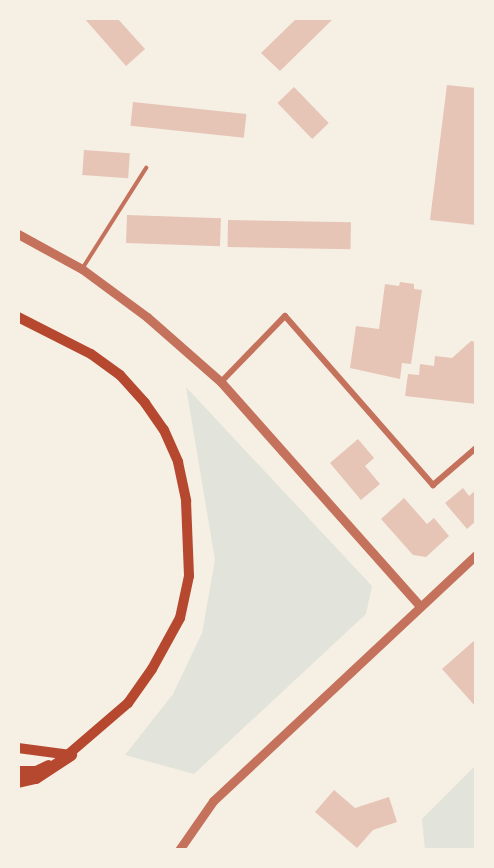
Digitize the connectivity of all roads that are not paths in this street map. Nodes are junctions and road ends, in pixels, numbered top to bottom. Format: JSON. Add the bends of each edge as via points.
{"nodes":[{"id":1,"x":146,"y":168,"type":"dead end"},
{"id":2,"x":18,"y":234,"type":"edge"},
{"id":3,"x":82,"y":269,"type":"junction"},
{"id":4,"x":18,"y":317,"type":"edge"},
{"id":5,"x":221,"y":382,"type":"junction"},
{"id":6,"x":476,"y":448,"type":"edge"},
{"id":7,"x":476,"y":555,"type":"edge"},
{"id":8,"x":419,"y":605,"type":"junction"},
{"id":9,"x":18,"y":748,"type":"edge"},
{"id":10,"x":71,"y":755,"type":"junction"},
{"id":11,"x":18,"y":771,"type":"edge"},
{"id":12,"x":18,"y":782,"type":"edge"},
{"id":13,"x":179,"y":850,"type":"edge"}],
"edges":[{"from":1,"to":3,"type":"lane"},
{"from":2,"to":3,"type":"street"},
{"from":3,"to":5,"type":"street","via":[[147,316]]},
{"from":4,"to":10,"type":"main road","via":[[91,354],[120,375],[146,403],[178,462],[186,501],[189,576],[180,618],[128,703]]},
{"from":5,"to":6,"type":"street","via":[[285,316],[434,486]]},
{"from":5,"to":8,"type":"street"},
{"from":7,"to":8,"type":"street"},
{"from":8,"to":13,"type":"street","via":[[213,801]]},
{"from":9,"to":10,"type":"main road"},
{"from":10,"to":11,"type":"main road","via":[[36,771]]},
{"from":10,"to":12,"type":"highway","via":[[36,778]]}]}
